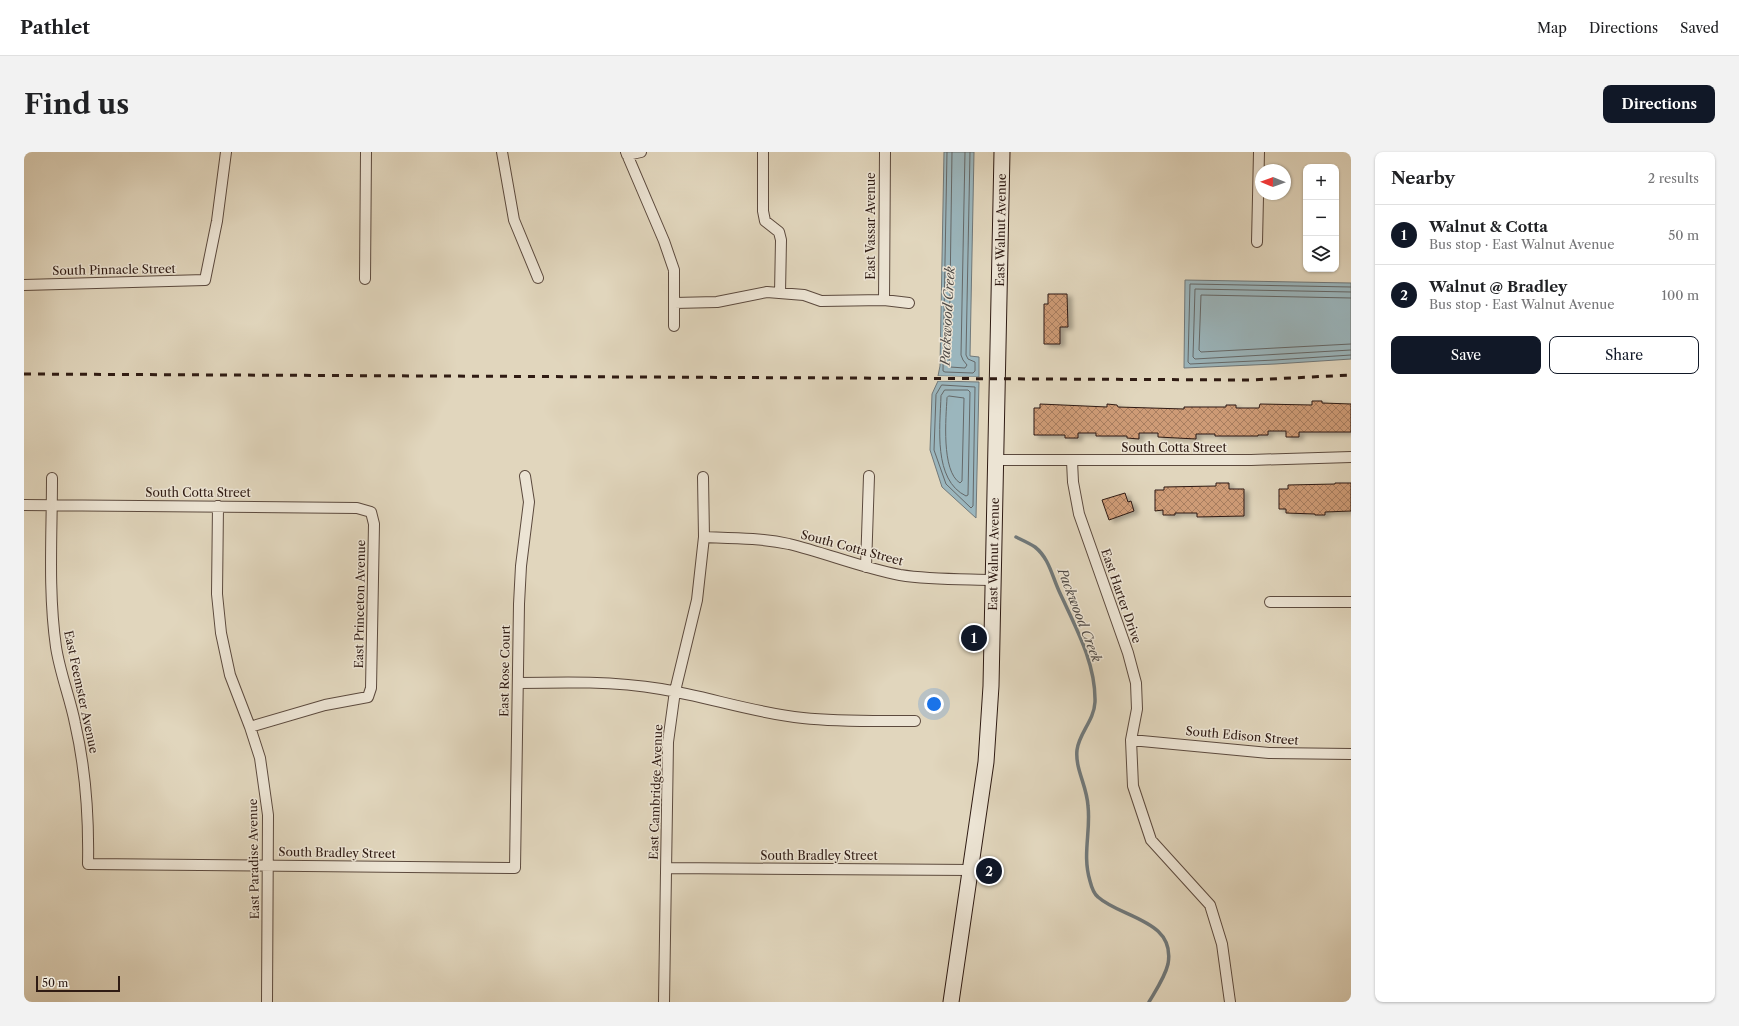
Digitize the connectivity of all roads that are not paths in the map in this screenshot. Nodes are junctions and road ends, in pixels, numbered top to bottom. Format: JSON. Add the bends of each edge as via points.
{"nodes":[{"id":1,"x":226,"y":152,"type":"edge"},
{"id":2,"x":366,"y":152,"type":"edge"},
{"id":3,"x":502,"y":152,"type":"edge"},
{"id":4,"x":641,"y":152,"type":"edge"},
{"id":5,"x":763,"y":152,"type":"edge"},
{"id":6,"x":884,"y":152,"type":"edge"},
{"id":7,"x":1002,"y":152,"type":"edge"},
{"id":8,"x":1258,"y":152,"type":"edge"},
{"id":9,"x":626,"y":154,"type":"edge"},
{"id":10,"x":1257,"y":242,"type":"dead end"},
{"id":11,"x":538,"y":278,"type":"dead end"},
{"id":12,"x":366,"y":279,"type":"dead end"},
{"id":13,"x":24,"y":285,"type":"edge"},
{"id":14,"x":780,"y":293,"type":"junction"},
{"id":15,"x":884,"y":300,"type":"junction"},
{"id":16,"x":674,"y":303,"type":"junction"},
{"id":17,"x":909,"y":303,"type":"dead end"},
{"id":18,"x":674,"y":326,"type":"dead end"},
{"id":19,"x":1351,"y":457,"type":"edge"},
{"id":20,"x":996,"y":460,"type":"junction"},
{"id":21,"x":1072,"y":461,"type":"junction"},
{"id":22,"x":525,"y":476,"type":"dead end"},
{"id":23,"x":869,"y":476,"type":"dead end"},
{"id":24,"x":703,"y":477,"type":"dead end"},
{"id":25,"x":52,"y":478,"type":"dead end"},
{"id":26,"x":24,"y":505,"type":"edge"},
{"id":27,"x":52,"y":506,"type":"junction"},
{"id":28,"x":218,"y":506,"type":"junction"},
{"id":29,"x":371,"y":512,"type":"joint"},
{"id":30,"x":704,"y":537,"type":"junction"},
{"id":31,"x":866,"y":567,"type":"junction"},
{"id":32,"x":994,"y":580,"type":"junction"},
{"id":33,"x":1270,"y":602,"type":"dead end"},
{"id":34,"x":1351,"y":602,"type":"edge"},
{"id":35,"x":519,"y":683,"type":"junction"},
{"id":36,"x":675,"y":691,"type":"junction"},
{"id":37,"x":915,"y":721,"type":"dead end"},
{"id":38,"x":250,"y":727,"type":"junction"},
{"id":39,"x":1131,"y":740,"type":"junction"},
{"id":40,"x":1351,"y":754,"type":"edge"},
{"id":41,"x":88,"y":864,"type":"joint"},
{"id":42,"x":269,"y":866,"type":"junction"},
{"id":43,"x":515,"y":868,"type":"joint"},
{"id":44,"x":667,"y":868,"type":"junction"},
{"id":45,"x":971,"y":870,"type":"junction"},
{"id":46,"x":267,"y":1002,"type":"edge"},
{"id":47,"x":664,"y":1002,"type":"edge"},
{"id":48,"x":952,"y":1002,"type":"edge"},
{"id":49,"x":1230,"y":1002,"type":"edge"}],
"edges":[{"from":1,"to":13,"type":"street","name":"South Pinnacle Street","via":[[218,221],[205,280]]},
{"from":2,"to":12,"type":"street"},
{"from":3,"to":11,"type":"street","via":[[514,220]]},
{"from":4,"to":9,"type":"street"},
{"from":5,"to":14,"type":"street","via":[[765,221],[779,232],[781,240]]},
{"from":6,"to":15,"type":"street","name":"East Vassar Avenue"},
{"from":7,"to":20,"type":"main road","name":"East Walnut Avenue"},
{"from":8,"to":10,"type":"street"},
{"from":9,"to":16,"type":"street","via":[[674,270]]},
{"from":14,"to":15,"type":"street","via":[[804,295],[822,301]]},
{"from":14,"to":16,"type":"street","via":[[767,292],[717,302]]},
{"from":15,"to":17,"type":"street"},
{"from":16,"to":18,"type":"street"},
{"from":19,"to":21,"type":"street","name":"South Cotta Street"},
{"from":20,"to":21,"type":"street","name":"South Cotta Street"},
{"from":20,"to":32,"type":"main road","name":"East Walnut Avenue"},
{"from":21,"to":39,"type":"street","name":"East Harter Drive","via":[[1079,514],[1134,675],[1137,709]]},
{"from":22,"to":35,"type":"street","name":"East Rose Court","via":[[529,502],[521,566]]},
{"from":23,"to":31,"type":"street"},
{"from":24,"to":30,"type":"street","name":"East Cambridge Avenue"},
{"from":25,"to":27,"type":"street","name":"East Feemster Avenue"},
{"from":26,"to":27,"type":"street","name":"South Cotta Street"},
{"from":27,"to":28,"type":"street","name":"South Cotta Street"},
{"from":27,"to":41,"type":"street","name":"East Feemster Avenue","via":[[52,608],[56,648],[86,777],[89,816]]},
{"from":28,"to":29,"type":"street","name":"South Cotta Street","via":[[357,508]]},
{"from":28,"to":38,"type":"street","name":"East Paradise Avenue","via":[[217,594],[221,633],[230,675]]},
{"from":29,"to":38,"type":"street","name":"East Princeton Avenue","via":[[374,524],[371,688],[368,697],[325,705]]},
{"from":30,"to":31,"type":"street","name":"South Cotta Street","via":[[786,544]]},
{"from":30,"to":36,"type":"street","name":"East Cambridge Avenue","via":[[697,600]]},
{"from":31,"to":32,"type":"street","name":"South Cotta Street","via":[[928,578]]},
{"from":32,"to":45,"type":"main road","name":"East Walnut Avenue","via":[[986,762]]},
{"from":33,"to":34,"type":"street"},
{"from":35,"to":36,"type":"street","via":[[609,683]]},
{"from":35,"to":43,"type":"street","name":"East Rose Court"},
{"from":36,"to":37,"type":"street","via":[[751,710],[805,719]]},
{"from":36,"to":44,"type":"street","name":"East Cambridge Avenue","via":[[668,742]]},
{"from":38,"to":42,"type":"street","name":"East Paradise Avenue","via":[[260,758],[266,791]]},
{"from":39,"to":40,"type":"street","name":"South Edison Street","via":[[1269,753]]},
{"from":39,"to":49,"type":"street","name":"East Harter Drive","via":[[1132,786],[1151,840],[1210,905],[1222,944]]},
{"from":41,"to":42,"type":"street","name":"South Bradley Street"},
{"from":42,"to":43,"type":"street","name":"South Bradley Street"},
{"from":42,"to":46,"type":"street","name":"East Paradise Avenue"},
{"from":44,"to":45,"type":"street","name":"South Bradley Street"},
{"from":44,"to":47,"type":"street","name":"East Cambridge Avenue"},
{"from":45,"to":48,"type":"main road","name":"East Walnut Avenue"}]}
